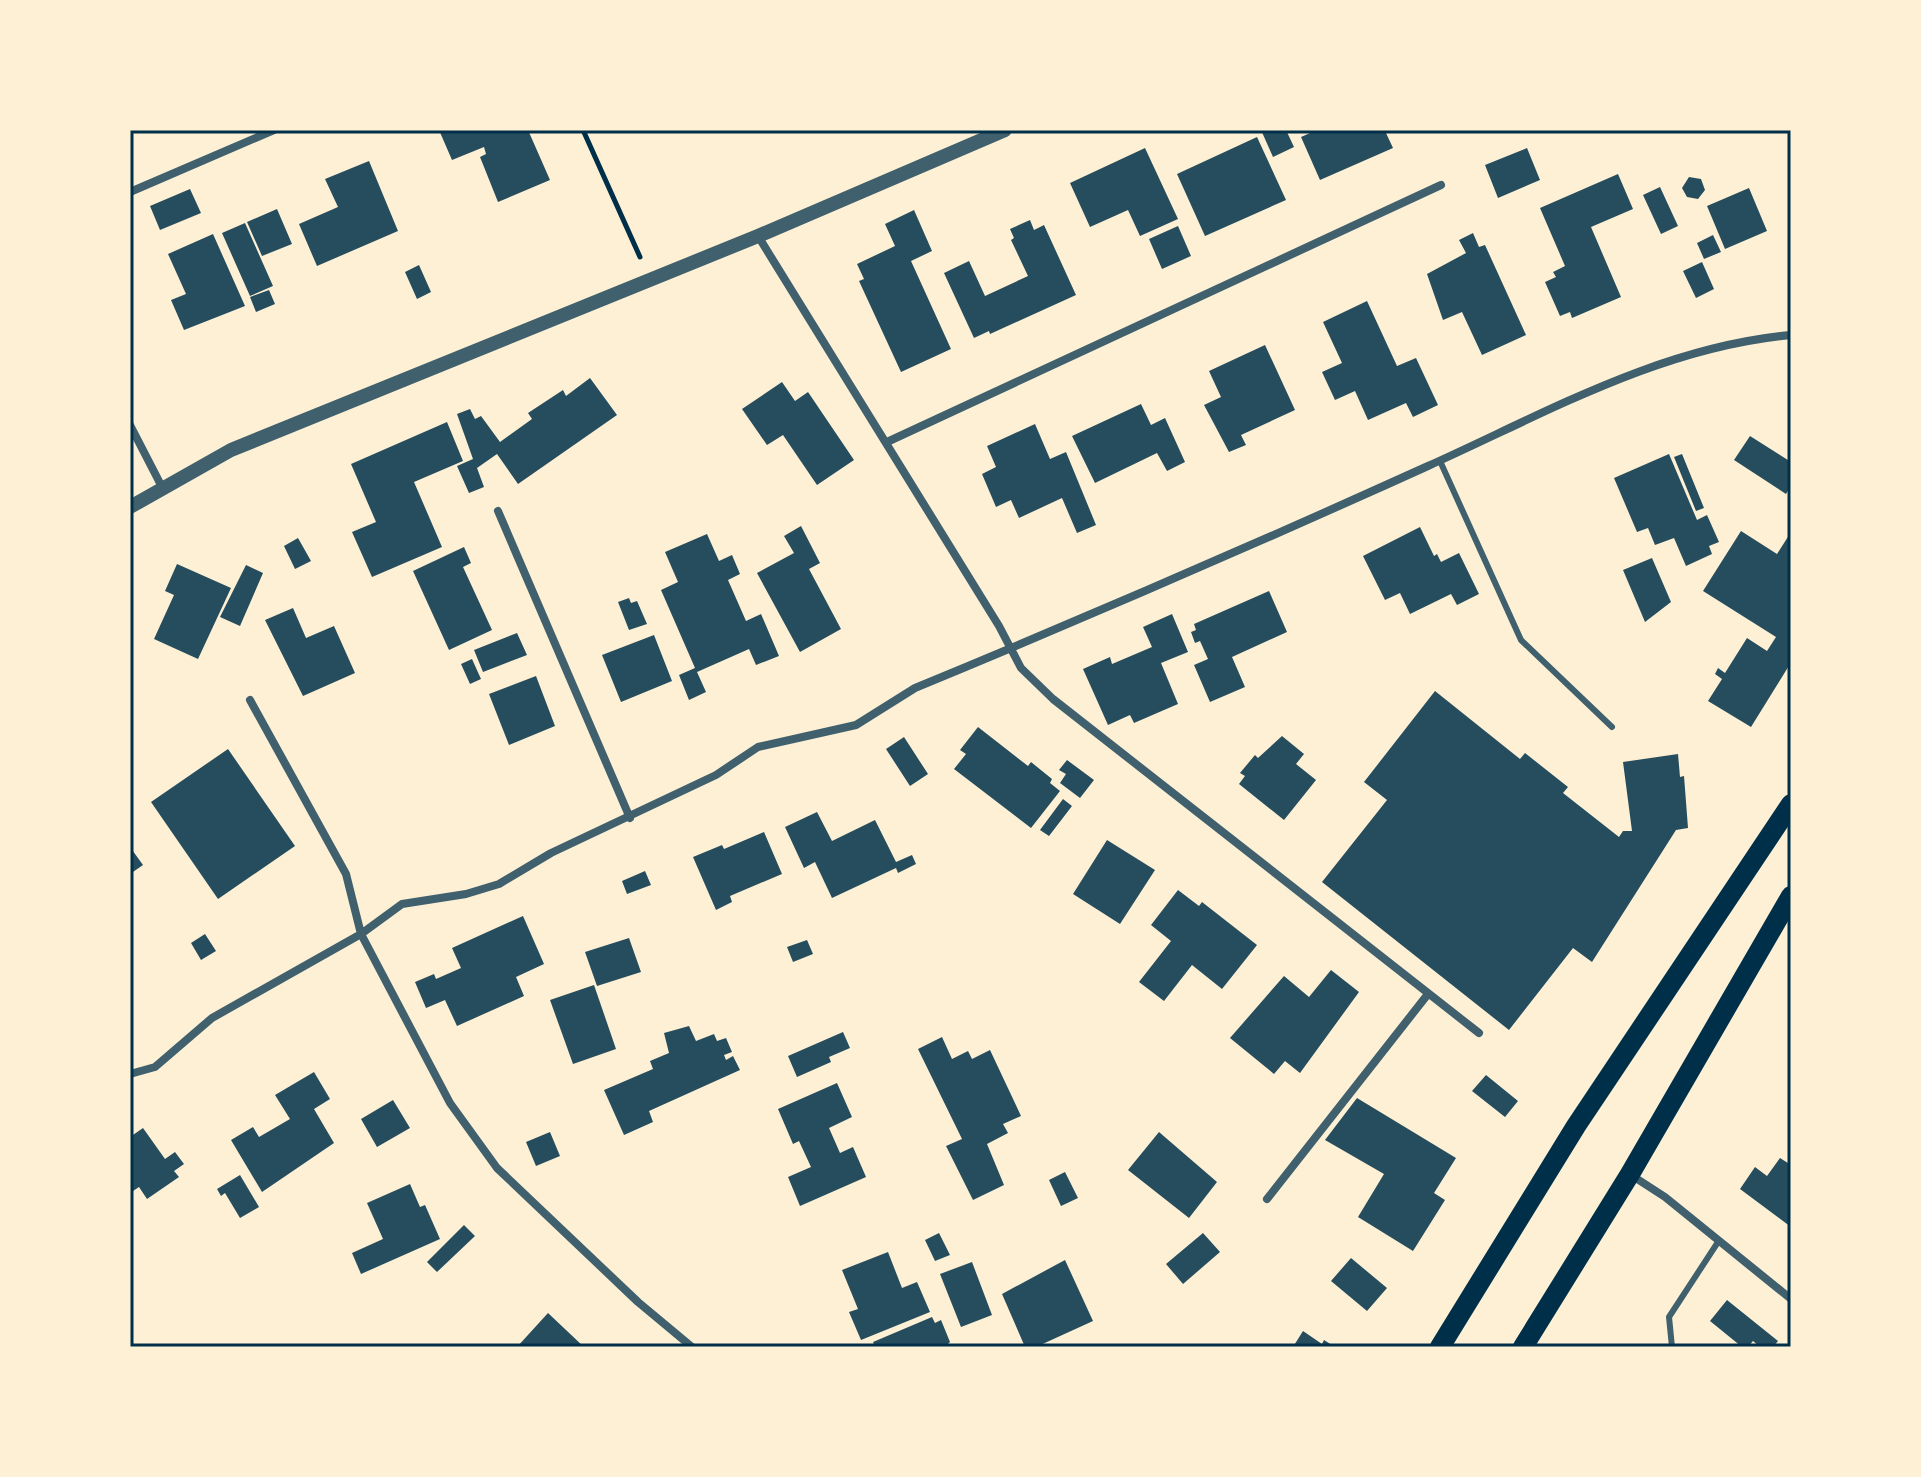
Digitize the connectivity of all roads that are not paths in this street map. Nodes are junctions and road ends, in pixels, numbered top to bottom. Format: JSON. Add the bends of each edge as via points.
{"nodes":[{"id":1,"x":274,"y":130,"type":"edge"},
{"id":2,"x":1005,"y":130,"type":"edge"},
{"id":3,"x":1441,"y":185,"type":"dead end"},
{"id":4,"x":130,"y":192,"type":"edge"},
{"id":5,"x":758,"y":236,"type":"junction"},
{"id":6,"x":1791,"y":335,"type":"edge"},
{"id":7,"x":130,"y":425,"type":"edge"},
{"id":8,"x":887,"y":442,"type":"junction"},
{"id":9,"x":1440,"y":461,"type":"junction"},
{"id":10,"x":163,"y":489,"type":"junction"},
{"id":11,"x":130,"y":507,"type":"edge"},
{"id":12,"x":498,"y":511,"type":"dead end"},
{"id":13,"x":1010,"y":648,"type":"junction"},
{"id":14,"x":250,"y":700,"type":"dead end"},
{"id":15,"x":1612,"y":727,"type":"dead end"},
{"id":16,"x":1791,"y":804,"type":"edge"},
{"id":17,"x":630,"y":818,"type":"junction"},
{"id":18,"x":1791,"y":896,"type":"edge"},
{"id":19,"x":361,"y":934,"type":"junction"},
{"id":20,"x":1428,"y":994,"type":"junction"},
{"id":21,"x":1479,"y":1033,"type":"dead end"},
{"id":22,"x":130,"y":1074,"type":"edge"},
{"id":23,"x":1630,"y":1174,"type":"junction"},
{"id":24,"x":1267,"y":1199,"type":"dead end"},
{"id":25,"x":1718,"y":1242,"type":"junction"},
{"id":26,"x":1791,"y":1299,"type":"edge"},
{"id":27,"x":686,"y":1345,"type":"edge"},
{"id":28,"x":1440,"y":1347,"type":"edge"},
{"id":29,"x":1523,"y":1347,"type":"edge"},
{"id":30,"x":1672,"y":1347,"type":"edge"}],
"edges":[{"from":1,"to":4,"type":"street"},
{"from":2,"to":5,"type":"street"},
{"from":3,"to":8,"type":"street"},
{"from":5,"to":8,"type":"street"},
{"from":5,"to":10,"type":"street","via":[[231,450]]},
{"from":6,"to":9,"type":"street","via":[[1723,343],[1666,361]]},
{"from":7,"to":10,"type":"street"},
{"from":8,"to":13,"type":"street"},
{"from":9,"to":13,"type":"street"},
{"from":9,"to":15,"type":"lane","via":[[1521,640]]},
{"from":10,"to":11,"type":"street"},
{"from":12,"to":17,"type":"street"},
{"from":13,"to":17,"type":"street","via":[[898,696],[856,725],[758,747],[716,775]]},
{"from":13,"to":20,"type":"street","via":[[1021,668],[1053,699]]},
{"from":14,"to":19,"type":"street","via":[[346,874]]},
{"from":16,"to":28,"type":"main road","via":[[1576,1126]]},
{"from":17,"to":19,"type":"street","via":[[551,853],[499,884],[402,904]]},
{"from":18,"to":23,"type":"main road"},
{"from":19,"to":22,"type":"street","via":[[212,1018],[155,1067]]},
{"from":19,"to":27,"type":"street","via":[[450,1103],[497,1168]]},
{"from":20,"to":21,"type":"street"},
{"from":20,"to":24,"type":"street"},
{"from":23,"to":25,"type":"street"},
{"from":23,"to":29,"type":"main road"},
{"from":25,"to":26,"type":"street"},
{"from":25,"to":30,"type":"lane","via":[[1669,1317]]}]}
